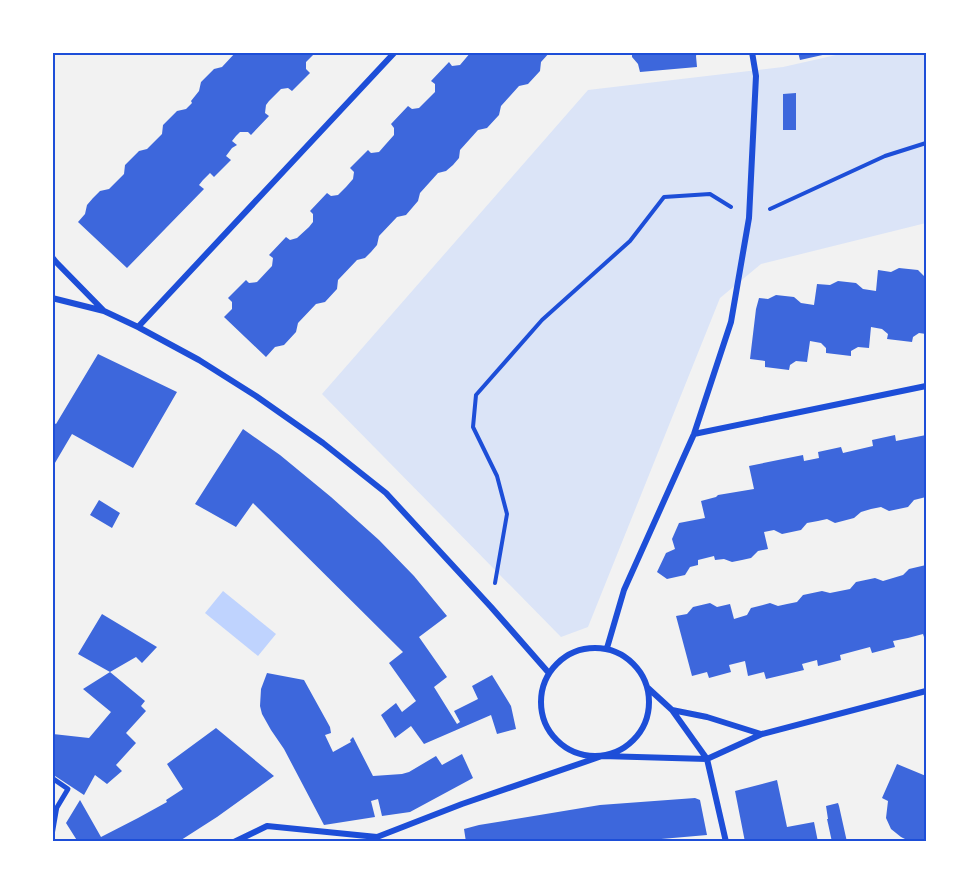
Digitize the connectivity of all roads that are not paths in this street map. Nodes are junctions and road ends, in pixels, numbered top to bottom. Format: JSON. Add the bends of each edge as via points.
{"nodes":[{"id":1,"x":395,"y":52,"type":"edge"},
{"id":2,"x":752,"y":52,"type":"edge"},
{"id":3,"x":52,"y":257,"type":"edge"},
{"id":4,"x":52,"y":298,"type":"edge"},
{"id":5,"x":104,"y":311,"type":"junction"},
{"id":6,"x":138,"y":327,"type":"junction"},
{"id":7,"x":927,"y":386,"type":"edge"},
{"id":8,"x":694,"y":434,"type":"junction"},
{"id":9,"x":607,"y":648,"type":"junction"},
{"id":10,"x":548,"y":672,"type":"junction"},
{"id":11,"x":648,"y":687,"type":"junction"},
{"id":12,"x":927,"y":691,"type":"edge"},
{"id":13,"x":672,"y":710,"type":"junction"},
{"id":14,"x":762,"y":734,"type":"junction"},
{"id":15,"x":602,"y":756,"type":"junction"},
{"id":16,"x":707,"y":759,"type":"junction"},
{"id":17,"x":52,"y":778,"type":"edge"},
{"id":18,"x":56,"y":809,"type":"joint"},
{"id":19,"x":52,"y":832,"type":"edge"},
{"id":20,"x":234,"y":842,"type":"edge"},
{"id":21,"x":726,"y":842,"type":"edge"}],
"edges":[{"from":1,"to":6,"type":"street"},
{"from":2,"to":8,"type":"street","via":[[756,76],[750,218],[731,322]]},
{"from":3,"to":5,"type":"street"},
{"from":4,"to":5,"type":"street"},
{"from":5,"to":6,"type":"street"},
{"from":6,"to":10,"type":"street","via":[[256,396],[386,494]]},
{"from":7,"to":8,"type":"street"},
{"from":8,"to":9,"type":"street","via":[[624,590]]},
{"from":9,"to":10,"type":"street","via":[[574,651]]},
{"from":9,"to":11,"type":"street","via":[[625,656],[639,669]]},
{"from":10,"to":15,"type":"street","via":[[541,692],[541,714],[550,733],[565,748],[583,756]]},
{"from":11,"to":13,"type":"street"},
{"from":11,"to":15,"type":"street","via":[[650,706],[635,740],[620,751]]},
{"from":12,"to":14,"type":"street"},
{"from":13,"to":14,"type":"street"},
{"from":13,"to":16,"type":"street"},
{"from":14,"to":16,"type":"street"},
{"from":15,"to":16,"type":"street"},
{"from":15,"to":20,"type":"street","via":[[376,837],[267,826]]},
{"from":16,"to":21,"type":"street"},
{"from":17,"to":18,"type":"street","via":[[68,789]]},
{"from":18,"to":19,"type":"street"}]}
